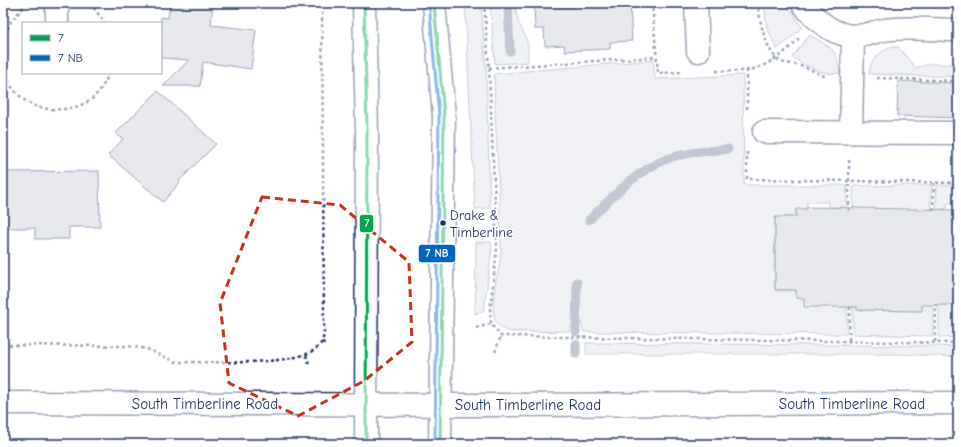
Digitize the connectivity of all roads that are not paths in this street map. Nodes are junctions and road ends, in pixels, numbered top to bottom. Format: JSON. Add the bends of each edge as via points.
{"nodes":[{"id":1,"x":57,"y":3,"type":"edge"},
{"id":2,"x":364,"y":3,"type":"edge"},
{"id":3,"x":434,"y":3,"type":"edge"},
{"id":4,"x":696,"y":3,"type":"edge"},
{"id":5,"x":802,"y":3,"type":"edge"},
{"id":6,"x":57,"y":22,"type":"edge"},
{"id":7,"x":958,"y":30,"type":"edge"},
{"id":8,"x":853,"y":36,"type":"junction"},
{"id":9,"x":698,"y":51,"type":"dead end"},
{"id":10,"x":764,"y":132,"type":"dead end"},
{"id":11,"x":958,"y":133,"type":"edge"},
{"id":12,"x":850,"y":143,"type":"junction"},
{"id":13,"x":3,"y":403,"type":"edge"},
{"id":14,"x":958,"y":403,"type":"edge"},
{"id":15,"x":367,"y":405,"type":"junction"},
{"id":16,"x":440,"y":405,"type":"junction"},
{"id":17,"x":366,"y":444,"type":"edge"},
{"id":18,"x":440,"y":444,"type":"edge"}],
"edges":[{"from":1,"to":6,"type":"main road"},
{"from":2,"to":15,"type":"main road","via":[[367,131]]},
{"from":3,"to":16,"type":"main road","via":[[444,116]]},
{"from":4,"to":9,"type":"main road"},
{"from":5,"to":8,"type":"main road","via":[[812,16],[828,28],[843,35]]},
{"from":7,"to":8,"type":"main road","via":[[885,30]]},
{"from":8,"to":12,"type":"main road"},
{"from":10,"to":12,"type":"main road"},
{"from":11,"to":12,"type":"main road"},
{"from":13,"to":15,"type":"main road","name":"South Timberline Road"},
{"from":14,"to":16,"type":"main road","name":"South Timberline Road"},
{"from":15,"to":16,"type":"main road","name":"South Timberline Road"},
{"from":15,"to":17,"type":"main road"},
{"from":16,"to":18,"type":"main road"}]}
